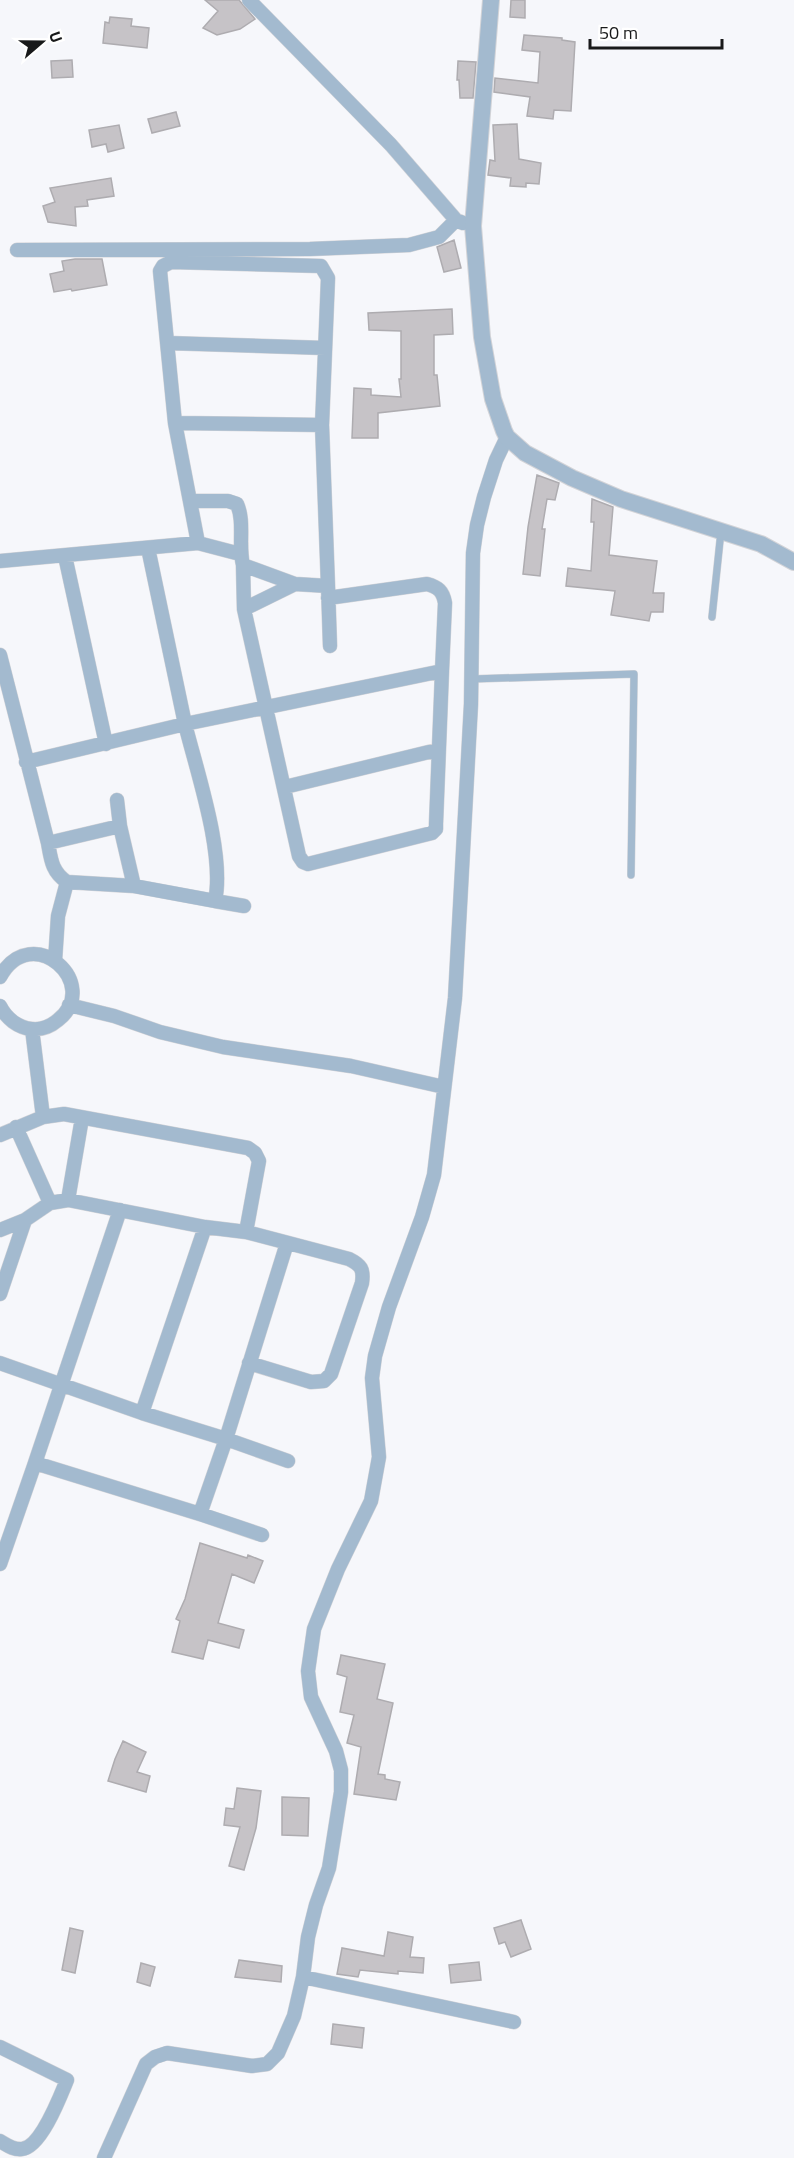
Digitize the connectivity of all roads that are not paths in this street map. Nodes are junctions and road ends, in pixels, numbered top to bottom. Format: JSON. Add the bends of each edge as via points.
{"nodes":[{"id":1,"x":249,"y":0,"type":"edge"},
{"id":2,"x":491,"y":0,"type":"edge"},
{"id":3,"x":456,"y":220,"type":"junction"},
{"id":4,"x":473,"y":226,"type":"junction"},
{"id":5,"x":17,"y":250,"type":"dead end"},
{"id":6,"x":166,"y":343,"type":"junction"},
{"id":7,"x":325,"y":348,"type":"junction"},
{"id":8,"x":175,"y":423,"type":"junction"},
{"id":9,"x":321,"y":425,"type":"junction"},
{"id":10,"x":507,"y":437,"type":"junction"},
{"id":11,"x":191,"y":501,"type":"junction"},
{"id":12,"x":721,"y":531,"type":"junction"},
{"id":13,"x":198,"y":543,"type":"junction"},
{"id":14,"x":148,"y":548,"type":"junction"},
{"id":15,"x":65,"y":556,"type":"junction"},
{"id":16,"x":242,"y":559,"type":"junction"},
{"id":17,"x":0,"y":561,"type":"edge"},
{"id":18,"x":794,"y":561,"type":"edge"},
{"id":19,"x":295,"y":584,"type":"junction"},
{"id":20,"x":328,"y":592,"type":"junction"},
{"id":21,"x":244,"y":609,"type":"junction"},
{"id":22,"x":712,"y":617,"type":"dead end"},
{"id":23,"x":330,"y":646,"type":"dead end"},
{"id":24,"x":0,"y":655,"type":"edge"},
{"id":25,"x":441,"y":671,"type":"junction"},
{"id":26,"x":471,"y":680,"type":"junction"},
{"id":27,"x":268,"y":709,"type":"junction"},
{"id":28,"x":185,"y":724,"type":"junction"},
{"id":29,"x":106,"y":744,"type":"junction"},
{"id":30,"x":437,"y":750,"type":"junction"},
{"id":31,"x":26,"y":762,"type":"junction"},
{"id":32,"x":285,"y":787,"type":"junction"},
{"id":33,"x":117,"y":800,"type":"dead end"},
{"id":34,"x":120,"y":825,"type":"junction"},
{"id":35,"x":48,"y":843,"type":"junction"},
{"id":36,"x":631,"y":875,"type":"dead end"},
{"id":37,"x":67,"y":882,"type":"junction"},
{"id":38,"x":134,"y":886,"type":"junction"},
{"id":39,"x":215,"y":901,"type":"junction"},
{"id":40,"x":244,"y":906,"type":"dead end"},
{"id":41,"x":55,"y":960,"type":"junction"},
{"id":42,"x":0,"y":977,"type":"edge"},
{"id":43,"x":69,"y":1005,"type":"junction"},
{"id":44,"x":0,"y":1007,"type":"edge"},
{"id":45,"x":32,"y":1029,"type":"junction"},
{"id":46,"x":444,"y":1087,"type":"junction"},
{"id":47,"x":43,"y":1117,"type":"junction"},
{"id":48,"x":82,"y":1118,"type":"junction"},
{"id":49,"x":16,"y":1127,"type":"junction"},
{"id":50,"x":0,"y":1135,"type":"edge"},
{"id":51,"x":68,"y":1200,"type":"junction"},
{"id":52,"x":50,"y":1203,"type":"junction"},
{"id":53,"x":120,"y":1210,"type":"junction"},
{"id":54,"x":25,"y":1220,"type":"junction"},
{"id":55,"x":205,"y":1227,"type":"junction"},
{"id":56,"x":0,"y":1230,"type":"edge"},
{"id":57,"x":246,"y":1232,"type":"junction"},
{"id":58,"x":287,"y":1243,"type":"junction"},
{"id":59,"x":0,"y":1294,"type":"edge"},
{"id":60,"x":0,"y":1363,"type":"edge"},
{"id":61,"x":249,"y":1363,"type":"junction"},
{"id":62,"x":61,"y":1385,"type":"junction"},
{"id":63,"x":142,"y":1413,"type":"junction"},
{"id":64,"x":226,"y":1439,"type":"junction"},
{"id":65,"x":288,"y":1461,"type":"dead end"},
{"id":66,"x":35,"y":1463,"type":"junction"},
{"id":67,"x":200,"y":1514,"type":"junction"},
{"id":68,"x":262,"y":1535,"type":"dead end"},
{"id":69,"x":0,"y":1564,"type":"edge"},
{"id":70,"x":303,"y":1977,"type":"junction"},
{"id":71,"x":514,"y":2022,"type":"dead end"},
{"id":72,"x":0,"y":2047,"type":"edge"},
{"id":73,"x":0,"y":2141,"type":"edge"},
{"id":74,"x":104,"y":2158,"type":"edge"}],
"edges":[{"from":1,"to":3,"type":"street","via":[[391,145]]},
{"from":2,"to":4,"type":"street"},
{"from":3,"to":4,"type":"street"},
{"from":3,"to":5,"type":"street","via":[[439,237],[409,245]]},
{"from":4,"to":10,"type":"street","via":[[482,337]]},
{"from":6,"to":7,"type":"street"},
{"from":6,"to":7,"type":"street","via":[[160,271],[168,263],[316,264],[328,278]]},
{"from":6,"to":8,"type":"street"},
{"from":7,"to":9,"type":"street"},
{"from":8,"to":9,"type":"street"},
{"from":8,"to":11,"type":"street"},
{"from":9,"to":20,"type":"street"},
{"from":10,"to":12,"type":"street","via":[[546,465],[621,499]]},
{"from":10,"to":26,"type":"street","via":[[477,525]]},
{"from":11,"to":13,"type":"street"},
{"from":11,"to":16,"type":"street","via":[[237,504]]},
{"from":12,"to":18,"type":"street","via":[[761,544]]},
{"from":12,"to":22,"type":"lane"},
{"from":13,"to":14,"type":"street"},
{"from":13,"to":16,"type":"street"},
{"from":14,"to":15,"type":"street"},
{"from":14,"to":28,"type":"street"},
{"from":15,"to":17,"type":"street"},
{"from":15,"to":29,"type":"street"},
{"from":16,"to":19,"type":"street"},
{"from":16,"to":21,"type":"street"},
{"from":19,"to":20,"type":"street"},
{"from":19,"to":21,"type":"street"},
{"from":20,"to":23,"type":"street"},
{"from":20,"to":25,"type":"street","via":[[437,586],[445,603]]},
{"from":21,"to":27,"type":"street"},
{"from":24,"to":31,"type":"street"},
{"from":25,"to":27,"type":"street"},
{"from":25,"to":30,"type":"street"},
{"from":26,"to":36,"type":"lane","via":[[634,674]]},
{"from":26,"to":46,"type":"street","via":[[455,998]]},
{"from":27,"to":28,"type":"street"},
{"from":27,"to":32,"type":"street"},
{"from":28,"to":29,"type":"street"},
{"from":28,"to":39,"type":"street","via":[[218,869]]},
{"from":29,"to":31,"type":"street"},
{"from":30,"to":32,"type":"street"},
{"from":30,"to":32,"type":"street","via":[[436,829],[432,833],[308,864],[300,865]]},
{"from":31,"to":35,"type":"street"},
{"from":33,"to":34,"type":"street"},
{"from":34,"to":35,"type":"street"},
{"from":34,"to":38,"type":"street"},
{"from":35,"to":37,"type":"street","via":[[52,867]]},
{"from":37,"to":38,"type":"street"},
{"from":37,"to":41,"type":"street","via":[[58,916]]},
{"from":38,"to":39,"type":"street"},
{"from":39,"to":40,"type":"street"},
{"from":41,"to":42,"type":"street","via":[[34,954],[23,956],[5,968]]},
{"from":41,"to":43,"type":"street","via":[[70,981]]},
{"from":43,"to":45,"type":"street","via":[[53,1024]]},
{"from":43,"to":46,"type":"street","via":[[223,1047],[351,1066]]},
{"from":44,"to":45,"type":"street","via":[[13,1022]]},
{"from":45,"to":47,"type":"street"},
{"from":46,"to":70,"type":"street","via":[[434,1175],[375,1356],[372,1378],[379,1457],[371,1501],[314,1629],[308,1671],[311,1697],[336,1751],[341,1792],[329,1868],[308,1937]]},
{"from":47,"to":48,"type":"street","via":[[63,1114]]},
{"from":47,"to":49,"type":"street"},
{"from":48,"to":51,"type":"street"},
{"from":48,"to":57,"type":"street","via":[[248,1148],[260,1161]]},
{"from":49,"to":50,"type":"street"},
{"from":49,"to":52,"type":"street"},
{"from":51,"to":52,"type":"street"},
{"from":51,"to":53,"type":"street"},
{"from":52,"to":54,"type":"street"},
{"from":53,"to":55,"type":"street"},
{"from":53,"to":62,"type":"street"},
{"from":54,"to":56,"type":"street"},
{"from":54,"to":59,"type":"street"},
{"from":55,"to":57,"type":"street"},
{"from":55,"to":63,"type":"street"},
{"from":57,"to":58,"type":"street"},
{"from":58,"to":61,"type":"street"},
{"from":58,"to":61,"type":"street","via":[[360,1264],[363,1272],[358,1293],[331,1374],[324,1381],[312,1382]]},
{"from":60,"to":62,"type":"street"},
{"from":61,"to":64,"type":"street"},
{"from":62,"to":63,"type":"street"},
{"from":62,"to":66,"type":"street"},
{"from":63,"to":64,"type":"street"},
{"from":64,"to":65,"type":"street"},
{"from":64,"to":67,"type":"street"},
{"from":66,"to":67,"type":"street"},
{"from":66,"to":69,"type":"street"},
{"from":67,"to":68,"type":"street"},
{"from":70,"to":71,"type":"street"},
{"from":70,"to":74,"type":"street","via":[[294,2016],[278,2053],[267,2064],[252,2066],[167,2053],[146,2064]]},
{"from":72,"to":73,"type":"street","via":[[67,2080],[56,2107],[31,2145],[12,2149]]}]}
